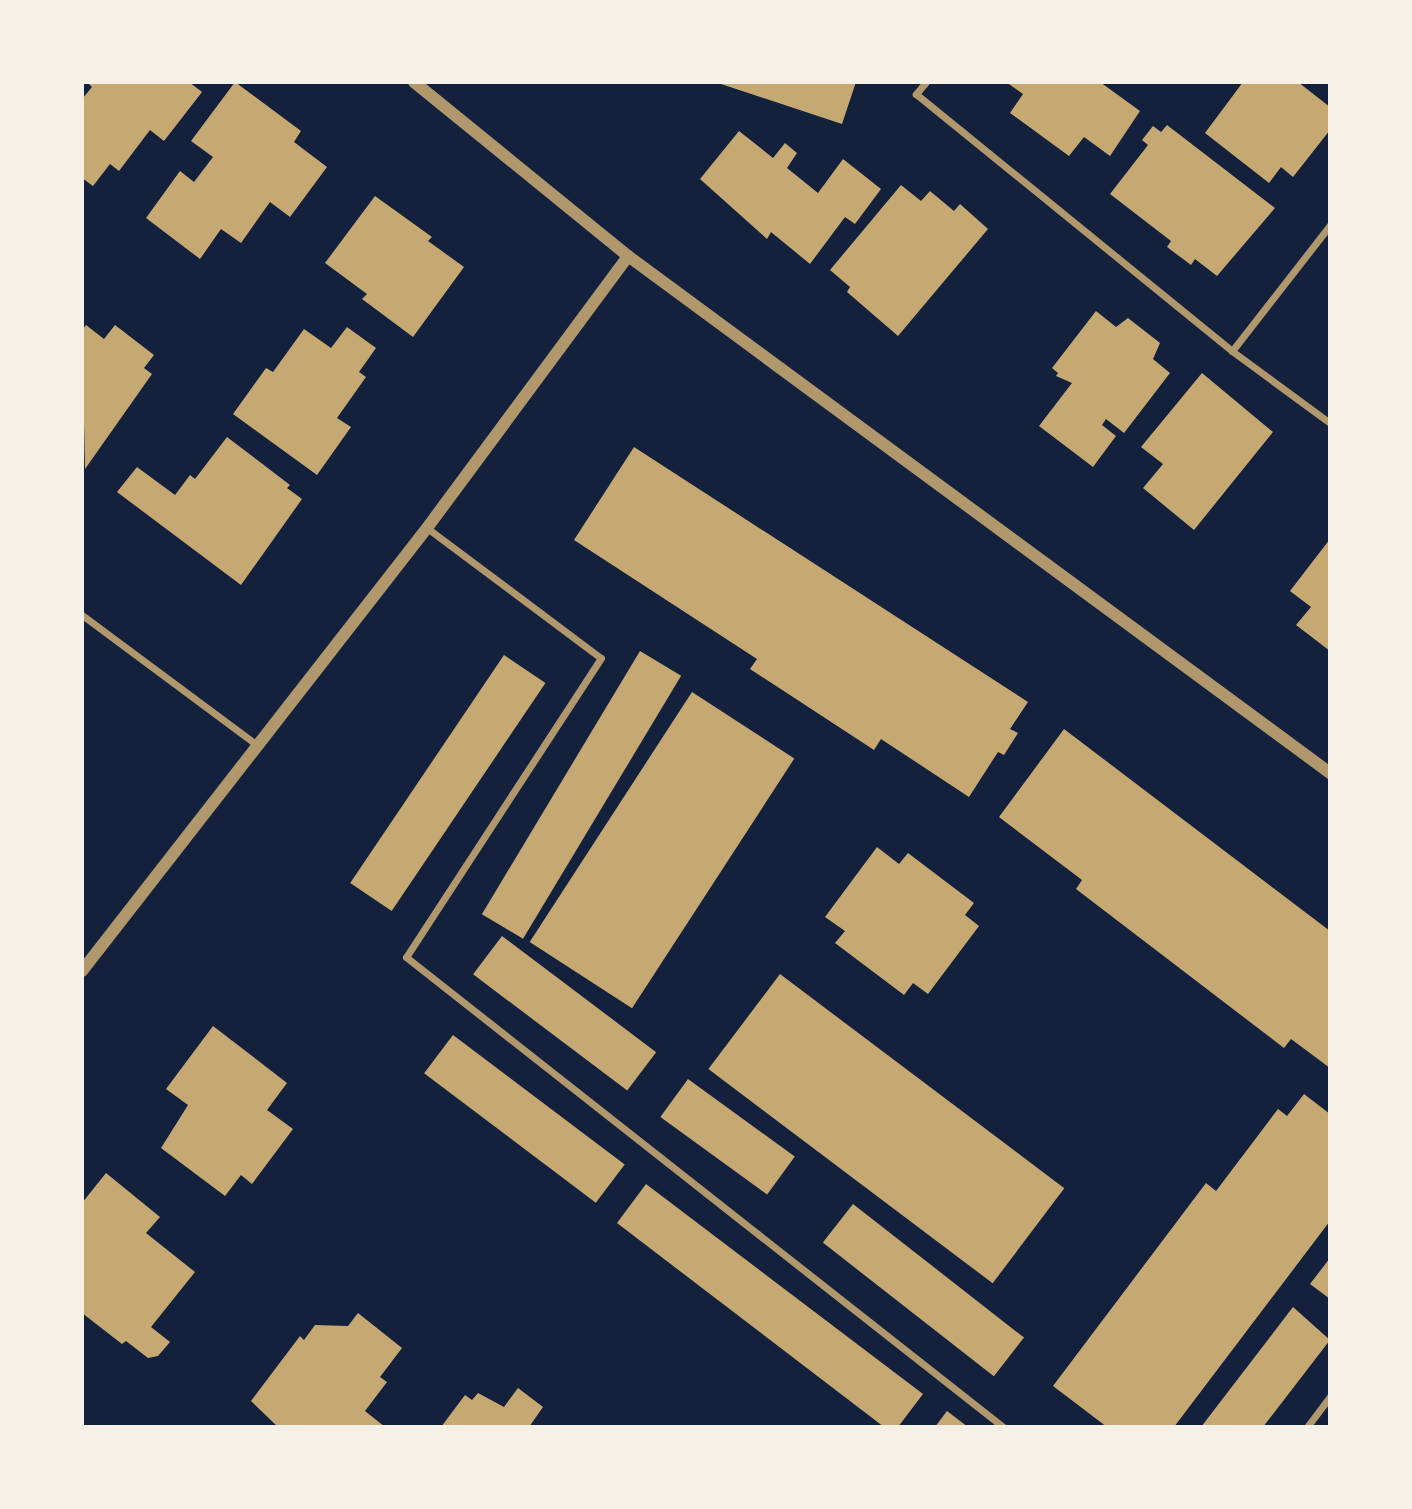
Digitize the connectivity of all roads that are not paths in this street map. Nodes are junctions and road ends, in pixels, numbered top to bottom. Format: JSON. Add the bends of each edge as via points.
{"nodes":[{"id":1,"x":414,"y":82,"type":"edge"},
{"id":2,"x":926,"y":82,"type":"edge"},
{"id":3,"x":1330,"y":225,"type":"edge"},
{"id":4,"x":628,"y":256,"type":"junction"},
{"id":5,"x":1232,"y":351,"type":"junction"},
{"id":6,"x":1330,"y":423,"type":"edge"},
{"id":7,"x":427,"y":528,"type":"junction"},
{"id":8,"x":82,"y":615,"type":"edge"},
{"id":9,"x":257,"y":745,"type":"junction"},
{"id":10,"x":1330,"y":773,"type":"edge"},
{"id":11,"x":82,"y":971,"type":"edge"},
{"id":12,"x":1330,"y":1396,"type":"edge"},
{"id":13,"x":1003,"y":1427,"type":"edge"},
{"id":14,"x":1307,"y":1427,"type":"edge"}],
"edges":[{"from":1,"to":4,"type":"street"},
{"from":2,"to":5,"type":"street","via":[[916,94]]},
{"from":3,"to":5,"type":"street"},
{"from":4,"to":7,"type":"street"},
{"from":4,"to":10,"type":"street"},
{"from":5,"to":6,"type":"street"},
{"from":7,"to":9,"type":"street"},
{"from":7,"to":13,"type":"street","via":[[601,658],[406,957]]},
{"from":8,"to":9,"type":"street"},
{"from":9,"to":11,"type":"street"},
{"from":12,"to":14,"type":"street"}]}
